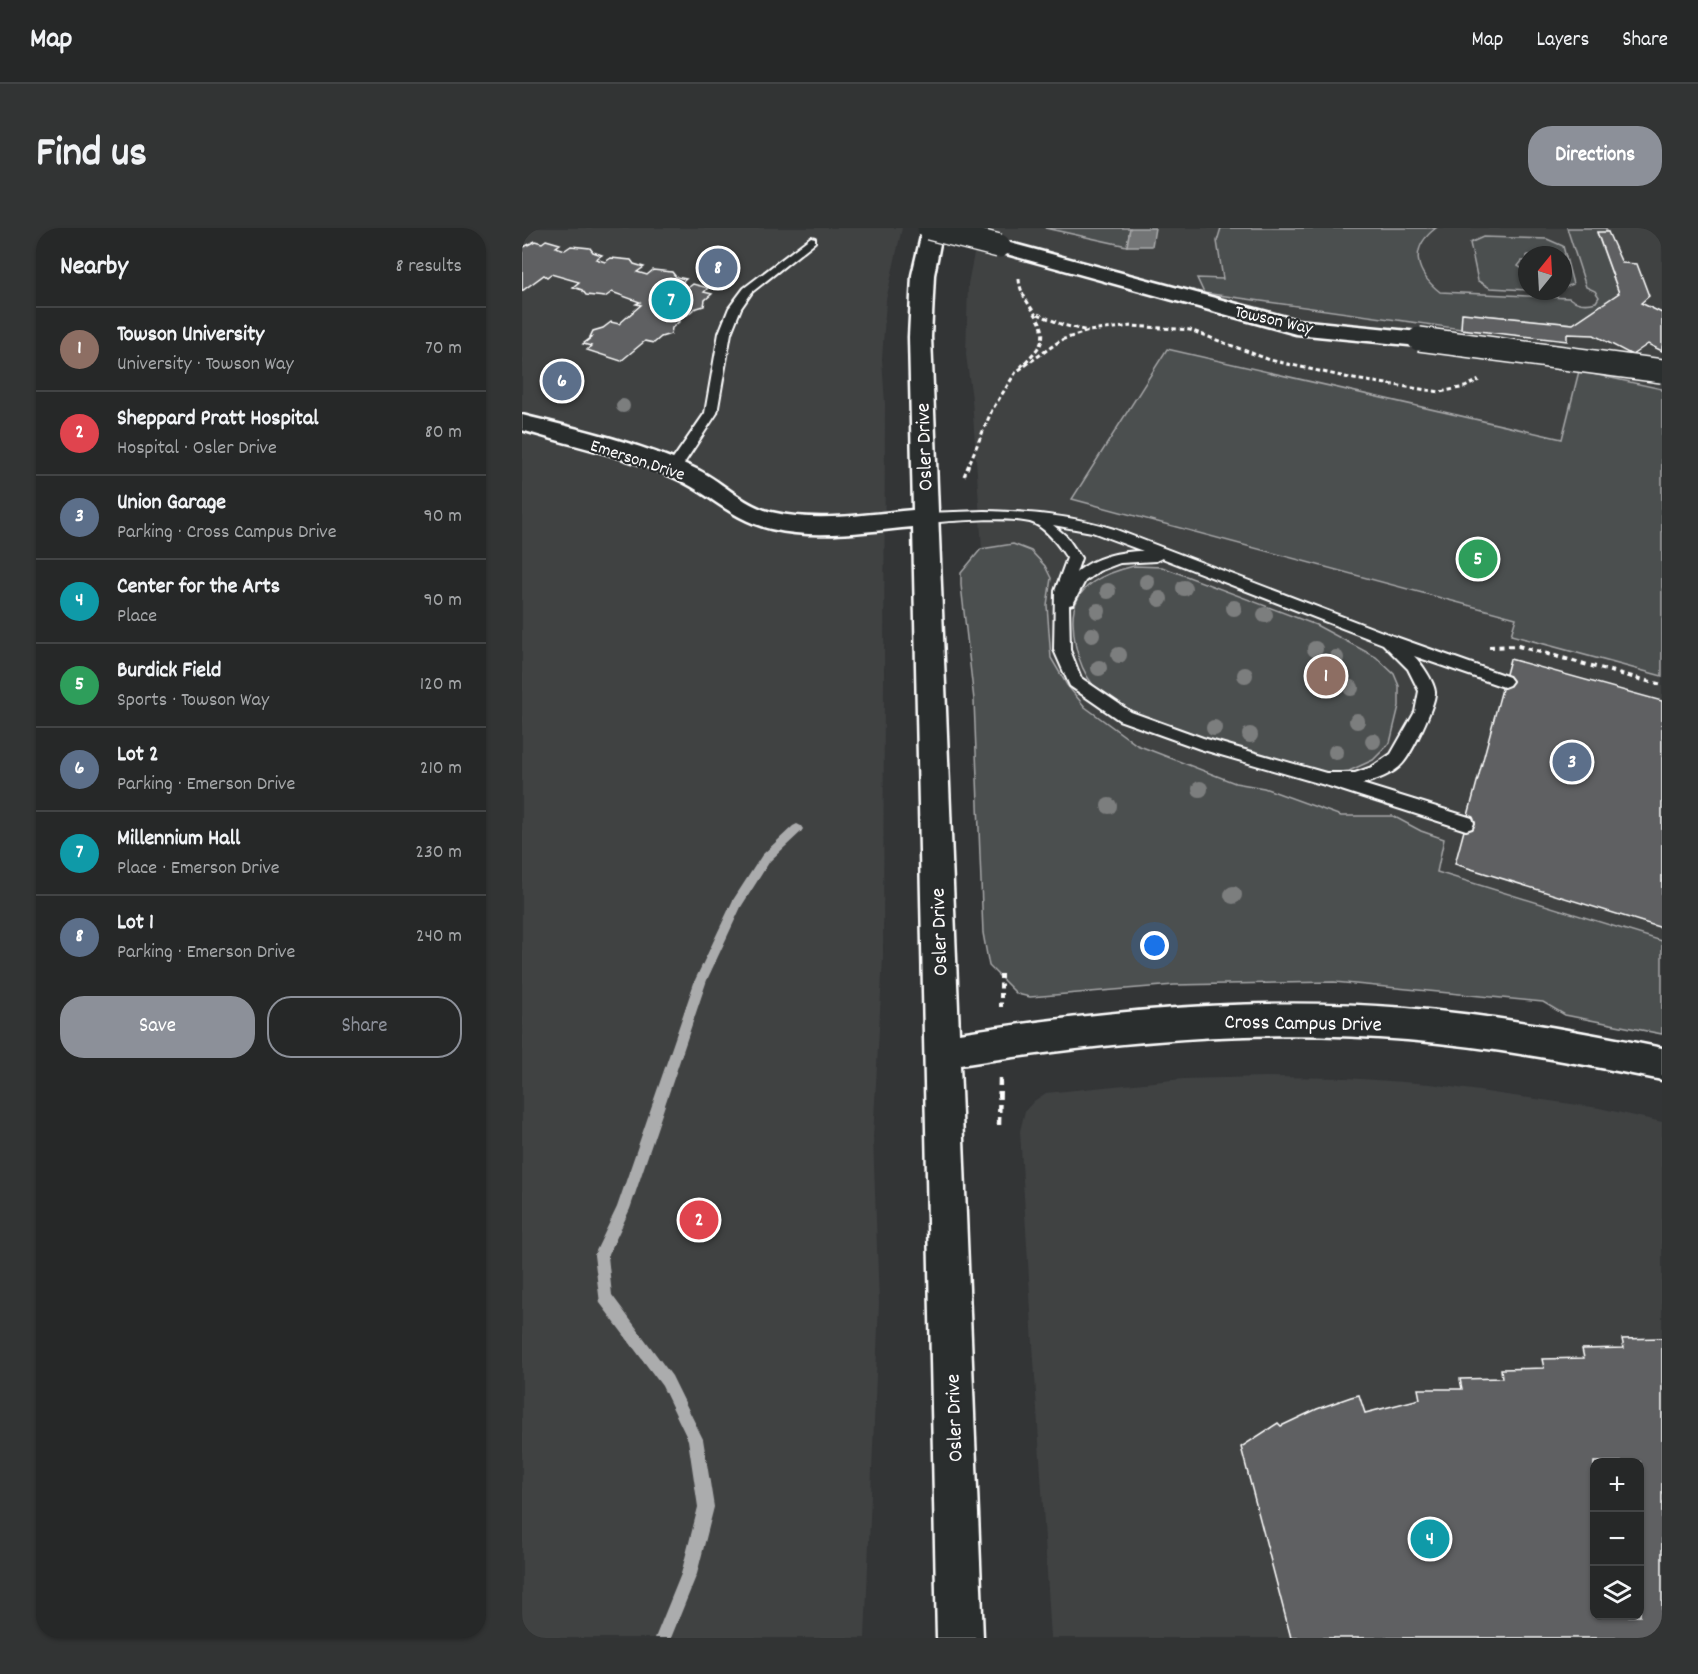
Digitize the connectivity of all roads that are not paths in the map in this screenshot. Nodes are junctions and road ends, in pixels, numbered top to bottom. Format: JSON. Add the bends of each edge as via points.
{"nodes":[{"id":1,"x":931,"y":228,"type":"edge"},
{"id":2,"x":811,"y":240,"type":"dead end"},
{"id":3,"x":1662,"y":371,"type":"edge"},
{"id":4,"x":522,"y":422,"type":"edge"},
{"id":5,"x":674,"y":468,"type":"junction"},
{"id":6,"x":1033,"y":516,"type":"junction"},
{"id":7,"x":925,"y":518,"type":"junction"},
{"id":8,"x":1170,"y":556,"type":"junction"},
{"id":9,"x":1061,"y":616,"type":"junction"},
{"id":10,"x":1387,"y":639,"type":"junction"},
{"id":11,"x":1504,"y":681,"type":"dead end"},
{"id":12,"x":1326,"y":780,"type":"junction"},
{"id":13,"x":1466,"y":823,"type":"dead end"},
{"id":14,"x":942,"y":1052,"type":"junction"},
{"id":15,"x":1662,"y":1064,"type":"edge"},
{"id":16,"x":960,"y":1638,"type":"edge"}],
"edges":[{"from":1,"to":3,"type":"street","name":"Towson Way","bridge":true,"via":[[1296,327]]},
{"from":1,"to":7,"type":"street","name":"Osler Drive","via":[[920,326]]},
{"from":2,"to":5,"type":"lane","via":[[748,290],[735,308],[725,333],[711,413]]},
{"from":4,"to":5,"type":"street","name":"Emerson Drive"},
{"from":5,"to":7,"type":"street","name":"Emerson Drive","via":[[745,512],[775,521],[813,524]]},
{"from":6,"to":7,"type":"lane"},
{"from":6,"to":8,"type":"lane","via":[[1085,525]]},
{"from":6,"to":9,"type":"lane","via":[[1061,539],[1074,558],[1062,591]]},
{"from":7,"to":14,"type":"street","name":"Osler Drive"},
{"from":8,"to":9,"type":"lane","via":[[1123,558],[1085,573],[1074,586]]},
{"from":8,"to":10,"type":"lane"},
{"from":9,"to":12,"type":"lane","via":[[1062,650],[1075,682],[1125,716]]},
{"from":10,"to":11,"type":"lane"},
{"from":10,"to":12,"type":"lane","via":[[1414,665],[1427,691],[1423,712],[1397,759],[1378,772],[1355,780]]},
{"from":12,"to":13,"type":"lane"},
{"from":14,"to":15,"type":"street","name":"Cross Campus Drive","via":[[1137,1026],[1326,1020],[1407,1024],[1498,1035]]},
{"from":14,"to":16,"type":"street","name":"Osler Drive"}]}
